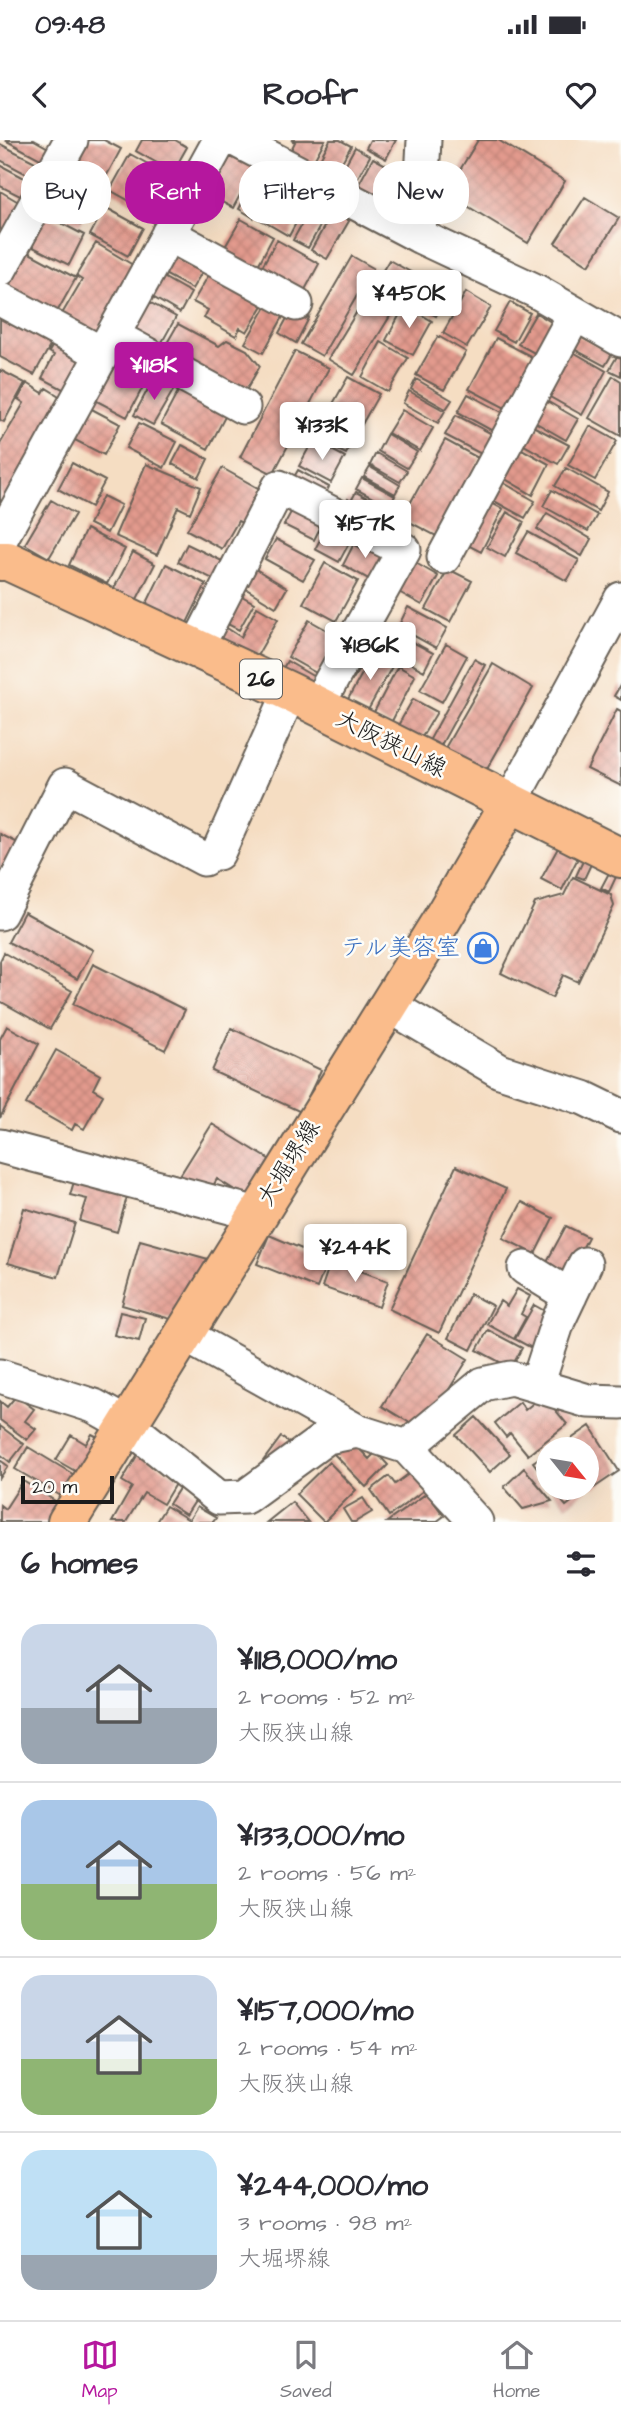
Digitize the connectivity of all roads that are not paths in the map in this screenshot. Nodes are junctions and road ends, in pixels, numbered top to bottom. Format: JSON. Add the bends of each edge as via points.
{"nodes":[{"id":1,"x":71,"y":140,"type":"edge"},
{"id":2,"x":220,"y":140,"type":"edge"},
{"id":3,"x":236,"y":140,"type":"edge"},
{"id":4,"x":424,"y":140,"type":"edge"},
{"id":5,"x":168,"y":234,"type":"junction"},
{"id":6,"x":419,"y":236,"type":"junction"},
{"id":7,"x":0,"y":269,"type":"edge"},
{"id":8,"x":0,"y":299,"type":"edge"},
{"id":9,"x":296,"y":304,"type":"dead end"},
{"id":10,"x":575,"y":314,"type":"junction"},
{"id":11,"x":621,"y":340,"type":"edge"},
{"id":12,"x":108,"y":345,"type":"junction"},
{"id":13,"x":243,"y":407,"type":"dead end"},
{"id":14,"x":2,"y":553,"type":"edge"},
{"id":15,"x":444,"y":557,"type":"dead end"},
{"id":16,"x":621,"y":599,"type":"edge"},
{"id":17,"x":196,"y":649,"type":"junction"},
{"id":18,"x":303,"y":699,"type":"junction"},
{"id":19,"x":510,"y":803,"type":"junction"},
{"id":20,"x":621,"y":858,"type":"edge"},
{"id":21,"x":0,"y":913,"type":"edge"},
{"id":22,"x":388,"y":1005,"type":"junction"},
{"id":23,"x":621,"y":1116,"type":"edge"},
{"id":24,"x":0,"y":1146,"type":"edge"},
{"id":25,"x":257,"y":1214,"type":"junction"},
{"id":26,"x":585,"y":1264,"type":"dead end"},
{"id":27,"x":525,"y":1268,"type":"dead end"},
{"id":28,"x":570,"y":1296,"type":"junction"},
{"id":29,"x":183,"y":1334,"type":"junction"},
{"id":30,"x":0,"y":1376,"type":"edge"},
{"id":31,"x":537,"y":1385,"type":"junction"},
{"id":32,"x":620,"y":1403,"type":"edge"},
{"id":33,"x":128,"y":1425,"type":"junction"},
{"id":34,"x":357,"y":1431,"type":"junction"},
{"id":35,"x":407,"y":1447,"type":"junction"},
{"id":36,"x":226,"y":1510,"type":"edge"},
{"id":37,"x":67,"y":1522,"type":"edge"},
{"id":38,"x":476,"y":1522,"type":"edge"}],
"edges":[{"from":1,"to":7,"type":"street"},
{"from":2,"to":5,"type":"street"},
{"from":3,"to":6,"type":"street"},
{"from":4,"to":6,"type":"street"},
{"from":5,"to":9,"type":"street"},
{"from":5,"to":12,"type":"street"},
{"from":6,"to":10,"type":"street"},
{"from":8,"to":12,"type":"street"},
{"from":10,"to":11,"type":"street"},
{"from":10,"to":15,"type":"street"},
{"from":12,"to":13,"type":"street"},
{"from":12,"to":14,"type":"street"},
{"from":14,"to":17,"type":"main road","name":"大阪狭山線","number":"26"},
{"from":16,"to":19,"type":"street"},
{"from":17,"to":18,"type":"main road","name":"大阪狭山線","number":"26"},
{"from":17,"to":18,"type":"street","via":[[279,487],[404,550]]},
{"from":18,"to":19,"type":"main road","name":"大阪狭山線","number":"26"},
{"from":18,"to":21,"type":"street","via":[[211,856],[65,785]]},
{"from":19,"to":20,"type":"main road","name":"大阪狭山線","number":"26"},
{"from":19,"to":22,"type":"main road","name":"大堀堺線"},
{"from":22,"to":23,"type":"street","via":[[500,1071],[584,1098]]},
{"from":22,"to":25,"type":"main road","name":"大堀堺線"},
{"from":24,"to":25,"type":"street"},
{"from":25,"to":29,"type":"main road","name":"大堀堺線"},
{"from":26,"to":28,"type":"street"},
{"from":27,"to":28,"type":"street"},
{"from":28,"to":31,"type":"street"},
{"from":29,"to":33,"type":"main road","name":"大堀堺線"},
{"from":29,"to":34,"type":"street"},
{"from":30,"to":33,"type":"street","via":[[94,1406]]},
{"from":31,"to":32,"type":"street","via":[[588,1401]]},
{"from":31,"to":35,"type":"street","via":[[511,1378],[483,1384]]},
{"from":33,"to":36,"type":"street"},
{"from":33,"to":37,"type":"main road","name":"大堀堺線"},
{"from":34,"to":35,"type":"street"},
{"from":34,"to":36,"type":"street","via":[[327,1437]]},
{"from":35,"to":38,"type":"street"}]}
